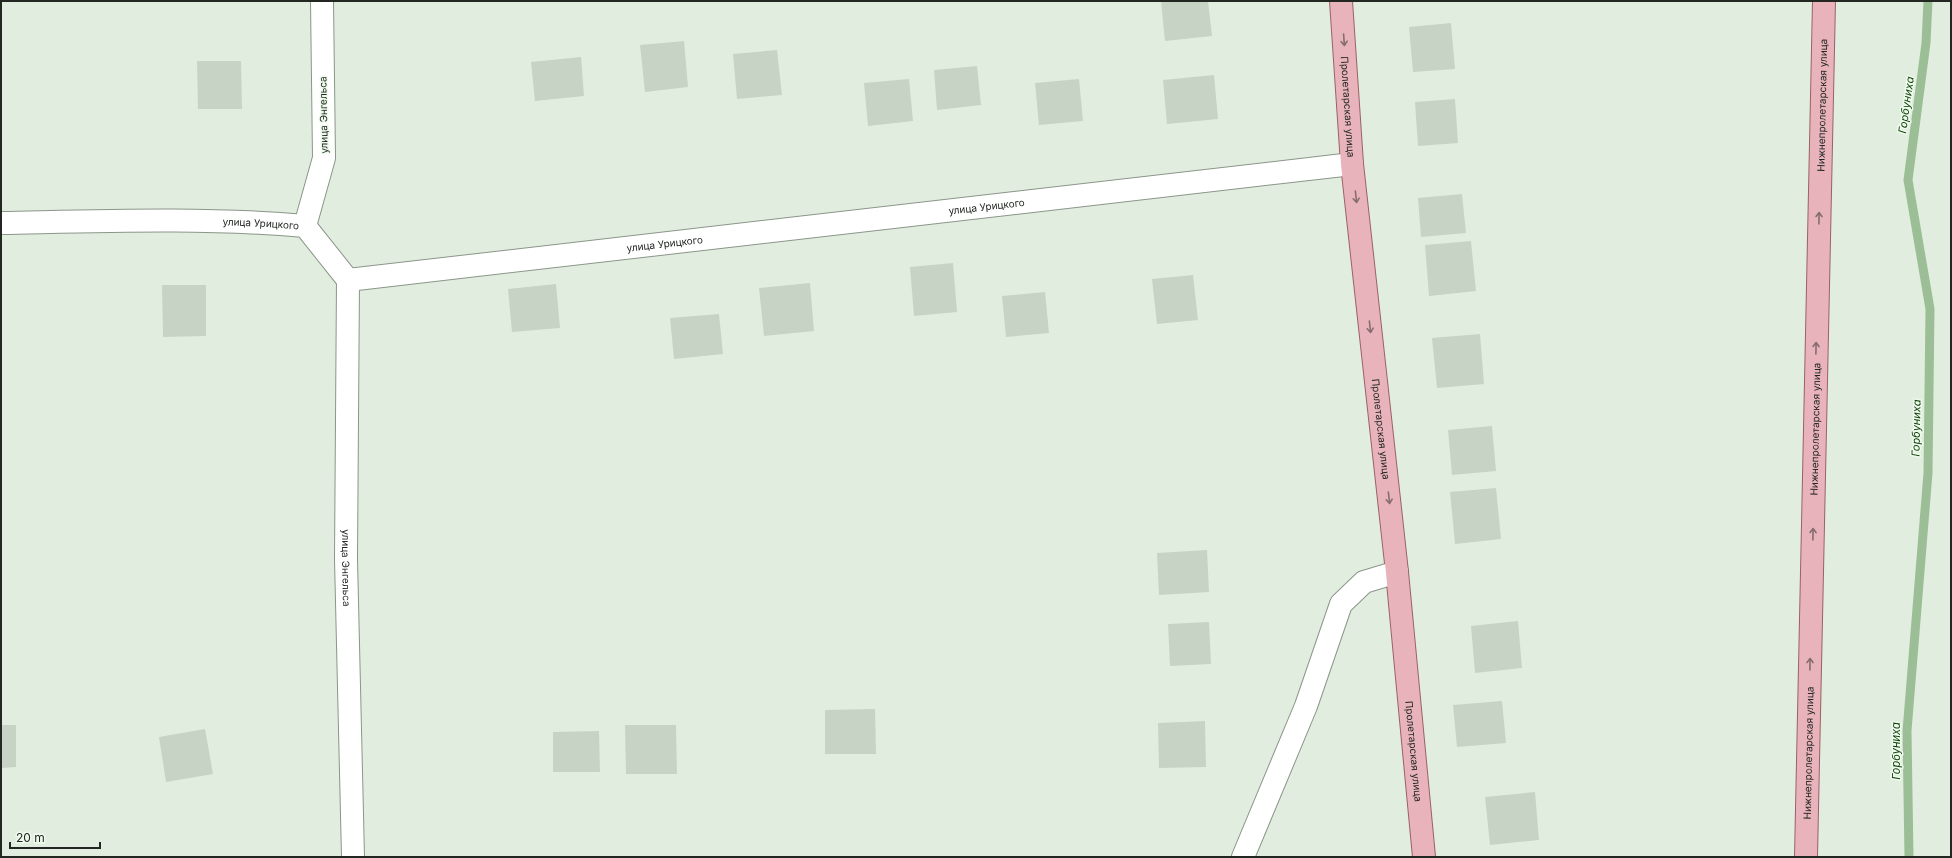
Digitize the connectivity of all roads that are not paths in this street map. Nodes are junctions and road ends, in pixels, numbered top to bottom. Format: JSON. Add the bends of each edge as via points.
{"nodes":[{"id":1,"x":322,"y":1,"type":"edge"},
{"id":2,"x":1341,"y":1,"type":"edge"},
{"id":3,"x":1824,"y":1,"type":"edge"},
{"id":4,"x":1352,"y":164,"type":"junction"},
{"id":5,"x":1,"y":223,"type":"edge"},
{"id":6,"x":305,"y":226,"type":"junction"},
{"id":7,"x":348,"y":280,"type":"junction"},
{"id":8,"x":1397,"y":572,"type":"junction"},
{"id":9,"x":353,"y":857,"type":"edge"},
{"id":10,"x":1243,"y":857,"type":"edge"},
{"id":11,"x":1424,"y":857,"type":"edge"},
{"id":12,"x":1806,"y":857,"type":"edge"}],
"edges":[{"from":1,"to":6,"type":"street","name":"улица Энгельса","via":[[324,158]]},
{"from":2,"to":4,"type":"main road","name":"Пролетарская улица","one_way":true},
{"from":12,"to":3,"type":"main road","name":"Нижнепролетарская улица","one_way":true},
{"from":4,"to":7,"type":"street","name":"улица Урицкого"},
{"from":4,"to":8,"type":"main road","name":"Пролетарская улица","one_way":true},
{"from":5,"to":6,"type":"street","name":"улица Урицкого","via":[[191,220]]},
{"from":6,"to":7,"type":"street","name":"улица Урицкого"},
{"from":7,"to":9,"type":"street","name":"улица Энгельса","via":[[346,559]]},
{"from":8,"to":10,"type":"street","via":[[1364,582],[1341,604],[1306,706]]},
{"from":8,"to":11,"type":"main road","name":"Пролетарская улица"}]}
